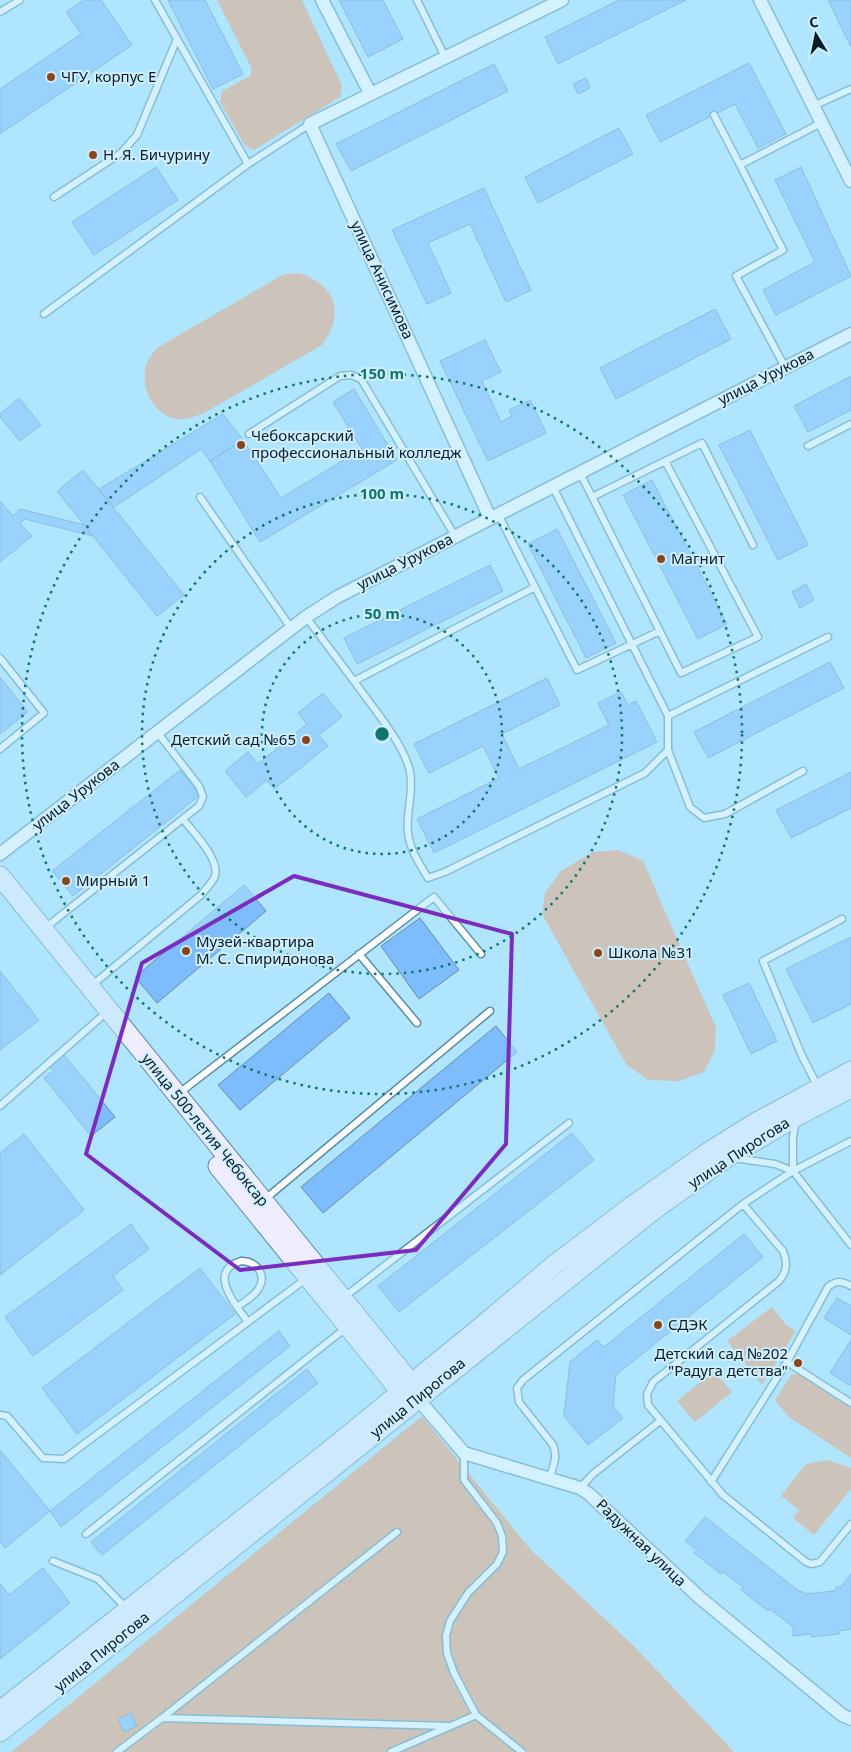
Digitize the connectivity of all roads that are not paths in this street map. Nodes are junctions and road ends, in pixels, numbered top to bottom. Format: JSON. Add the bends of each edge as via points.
{"nodes":[{"id":1,"x":20,"y":0,"type":"edge"},
{"id":2,"x":155,"y":0,"type":"edge"},
{"id":3,"x":322,"y":0,"type":"edge"},
{"id":4,"x":417,"y":0,"type":"edge"},
{"id":5,"x":562,"y":0,"type":"edge"},
{"id":6,"x":760,"y":0,"type":"edge"},
{"id":7,"x":0,"y":12,"type":"edge"},
{"id":8,"x":177,"y":39,"type":"junction"},
{"id":9,"x":445,"y":57,"type":"junction"},
{"id":10,"x":851,"y":89,"type":"edge"},
{"id":11,"x":370,"y":93,"type":"junction"},
{"id":12,"x":813,"y":106,"type":"junction"},
{"id":13,"x":714,"y":116,"type":"dead end"},
{"id":14,"x":822,"y":123,"type":"junction"},
{"id":15,"x":310,"y":124,"type":"junction"},
{"id":16,"x":248,"y":164,"type":"junction"},
{"id":17,"x":740,"y":164,"type":"junction"},
{"id":18,"x":851,"y":181,"type":"edge"},
{"id":19,"x":54,"y":197,"type":"dead end"},
{"id":20,"x":44,"y":314,"type":"dead end"},
{"id":21,"x":851,"y":334,"type":"edge"},
{"id":22,"x":785,"y":367,"type":"junction"},
{"id":23,"x":851,"y":424,"type":"edge"},
{"id":24,"x":249,"y":434,"type":"dead end"},
{"id":25,"x":808,"y":446,"type":"dead end"},
{"id":26,"x":665,"y":461,"type":"junction"},
{"id":27,"x":580,"y":473,"type":"junction"},
{"id":28,"x":553,"y":487,"type":"junction"},
{"id":29,"x":200,"y":497,"type":"dead end"},
{"id":30,"x":592,"y":498,"type":"junction"},
{"id":31,"x":494,"y":516,"type":"junction"},
{"id":32,"x":455,"y":536,"type":"junction"},
{"id":33,"x":753,"y":545,"type":"dead end"},
{"id":34,"x":535,"y":587,"type":"junction"},
{"id":35,"x":306,"y":617,"type":"junction"},
{"id":36,"x":291,"y":628,"type":"junction"},
{"id":37,"x":660,"y":631,"type":"junction"},
{"id":38,"x":828,"y":636,"type":"dead end"},
{"id":39,"x":632,"y":645,"type":"junction"},
{"id":40,"x":0,"y":658,"type":"edge"},
{"id":41,"x":354,"y":681,"type":"junction"},
{"id":42,"x":668,"y":716,"type":"junction"},
{"id":43,"x":157,"y":732,"type":"junction"},
{"id":44,"x":0,"y":749,"type":"edge"},
{"id":45,"x":668,"y":750,"type":"junction"},
{"id":46,"x":803,"y":771,"type":"dead end"},
{"id":47,"x":183,"y":819,"type":"junction"},
{"id":48,"x":0,"y":854,"type":"edge"},
{"id":49,"x":0,"y":876,"type":"edge"},
{"id":50,"x":0,"y":894,"type":"edge"},
{"id":51,"x":842,"y":919,"type":"dead end"},
{"id":52,"x":43,"y":929,"type":"junction"},
{"id":53,"x":359,"y":954,"type":"junction"},
{"id":54,"x":481,"y":954,"type":"dead end"},
{"id":55,"x":85,"y":991,"type":"junction"},
{"id":56,"x":490,"y":1011,"type":"dead end"},
{"id":57,"x":104,"y":1014,"type":"junction"},
{"id":58,"x":417,"y":1023,"type":"dead end"},
{"id":59,"x":851,"y":1071,"type":"edge"},
{"id":60,"x":818,"y":1088,"type":"junction"},
{"id":61,"x":851,"y":1088,"type":"edge"},
{"id":62,"x":172,"y":1099,"type":"junction"},
{"id":63,"x":0,"y":1106,"type":"edge"},
{"id":64,"x":793,"y":1110,"type":"junction"},
{"id":65,"x":569,"y":1123,"type":"dead end"},
{"id":66,"x":851,"y":1141,"type":"edge"},
{"id":67,"x":722,"y":1152,"type":"junction"},
{"id":68,"x":792,"y":1171,"type":"junction"},
{"id":69,"x":744,"y":1204,"type":"junction"},
{"id":70,"x":258,"y":1205,"type":"junction"},
{"id":71,"x":851,"y":1245,"type":"edge"},
{"id":72,"x":313,"y":1274,"type":"junction"},
{"id":73,"x":851,"y":1286,"type":"edge"},
{"id":74,"x":342,"y":1299,"type":"junction"},
{"id":75,"x":237,"y":1307,"type":"junction"},
{"id":76,"x":248,"y":1322,"type":"junction"},
{"id":77,"x":347,"y":1327,"type":"junction"},
{"id":78,"x":787,"y":1362,"type":"junction"},
{"id":79,"x":410,"y":1391,"type":"junction"},
{"id":80,"x":851,"y":1403,"type":"edge"},
{"id":81,"x":0,"y":1415,"type":"edge"},
{"id":82,"x":660,"y":1421,"type":"junction"},
{"id":83,"x":464,"y":1453,"type":"junction"},
{"id":84,"x":549,"y":1479,"type":"junction"},
{"id":85,"x":711,"y":1482,"type":"junction"},
{"id":86,"x":580,"y":1488,"type":"junction"},
{"id":87,"x":851,"y":1524,"type":"edge"},
{"id":88,"x":397,"y":1532,"type":"dead end"},
{"id":89,"x":86,"y":1534,"type":"dead end"},
{"id":90,"x":53,"y":1562,"type":"dead end"},
{"id":91,"x":133,"y":1617,"type":"junction"},
{"id":92,"x":0,"y":1711,"type":"edge"},
{"id":93,"x":476,"y":1715,"type":"junction"},
{"id":94,"x":162,"y":1718,"type":"junction"},
{"id":95,"x":851,"y":1719,"type":"edge"},
{"id":96,"x":449,"y":1726,"type":"junction"},
{"id":97,"x":0,"y":1732,"type":"edge"},
{"id":98,"x":116,"y":1752,"type":"edge"},
{"id":99,"x":391,"y":1752,"type":"edge"},
{"id":100,"x":522,"y":1752,"type":"edge"}],
"edges":[{"from":1,"to":7,"type":"lane"},
{"from":2,"to":8,"type":"lane"},
{"from":3,"to":11,"type":"street"},
{"from":4,"to":9,"type":"lane"},
{"from":5,"to":9,"type":"street"},
{"from":6,"to":12,"type":"street"},
{"from":8,"to":16,"type":"lane"},
{"from":8,"to":19,"type":"lane","via":[[137,135],[121,153]]},
{"from":9,"to":11,"type":"street"},
{"from":10,"to":12,"type":"lane"},
{"from":11,"to":15,"type":"street"},
{"from":12,"to":14,"type":"street"},
{"from":13,"to":17,"type":"lane"},
{"from":14,"to":17,"type":"lane"},
{"from":14,"to":18,"type":"street"},
{"from":15,"to":16,"type":"lane"},
{"from":15,"to":31,"type":"street","name":"улица Анисимова"},
{"from":16,"to":20,"type":"lane"},
{"from":17,"to":22,"type":"lane","via":[[783,250],[736,276]]},
{"from":21,"to":22,"type":"street","name":"улица Урукова"},
{"from":22,"to":27,"type":"street","name":"улица Урукова"},
{"from":23,"to":25,"type":"lane"},
{"from":24,"to":32,"type":"lane","via":[[340,376],[351,375],[361,379]]},
{"from":26,"to":30,"type":"lane"},
{"from":26,"to":33,"type":"lane","via":[[702,443]]},
{"from":26,"to":37,"type":"lane","via":[[758,637],[681,673]]},
{"from":27,"to":28,"type":"street","name":"улица Урукова"},
{"from":27,"to":30,"type":"lane"},
{"from":28,"to":31,"type":"street","name":"улица Урукова"},
{"from":28,"to":39,"type":"lane"},
{"from":29,"to":36,"type":"lane"},
{"from":30,"to":37,"type":"lane"},
{"from":31,"to":32,"type":"street","name":"улица Урукова"},
{"from":31,"to":34,"type":"lane"},
{"from":32,"to":35,"type":"street","name":"улица Урукова","via":[[337,597]]},
{"from":34,"to":39,"type":"lane","via":[[577,670]]},
{"from":34,"to":41,"type":"lane"},
{"from":35,"to":36,"type":"street","name":"улица Урукова"},
{"from":35,"to":41,"type":"lane"},
{"from":36,"to":43,"type":"street","name":"улица Урукова"},
{"from":37,"to":39,"type":"lane"},
{"from":38,"to":42,"type":"lane"},
{"from":39,"to":42,"type":"lane"},
{"from":40,"to":44,"type":"lane","via":[[44,713]]},
{"from":41,"to":45,"type":"lane","via":[[402,749],[410,770],[412,787],[408,837],[414,857],[428,878],[645,773]]},
{"from":42,"to":45,"type":"lane"},
{"from":43,"to":47,"type":"lane","via":[[199,786],[203,797],[199,806]]},
{"from":43,"to":48,"type":"street","name":"улица Урукова"},
{"from":45,"to":46,"type":"lane","via":[[690,808],[704,818],[725,814]]},
{"from":47,"to":52,"type":"lane"},
{"from":47,"to":55,"type":"lane","via":[[210,854],[215,876],[202,895]]},
{"from":49,"to":52,"type":"main road","name":"улица 500-летия Чебоксар"},
{"from":50,"to":55,"type":"main road","name":"улица 500-летия Чебоксар"},
{"from":51,"to":60,"type":"lane","via":[[763,961]]},
{"from":52,"to":55,"type":"main road","name":"улица 500-летия Чебоксар"},
{"from":53,"to":54,"type":"lane","via":[[434,897]]},
{"from":53,"to":58,"type":"lane"},
{"from":53,"to":62,"type":"lane"},
{"from":55,"to":57,"type":"main road","name":"улица 500-летия Чебоксар"},
{"from":56,"to":70,"type":"lane"},
{"from":57,"to":62,"type":"main road","name":"улица 500-летия Чебоксар"},
{"from":57,"to":63,"type":"lane"},
{"from":59,"to":60,"type":"main road","name":"улица Пирогова"},
{"from":60,"to":64,"type":"main road","name":"улица Пирогова"},
{"from":61,"to":64,"type":"main road","name":"улица Пирогова"},
{"from":62,"to":70,"type":"main road","name":"улица 500-летия Чебоксар"},
{"from":64,"to":67,"type":"main road","name":"улица Пирогова"},
{"from":64,"to":68,"type":"lane"},
{"from":65,"to":74,"type":"lane"},
{"from":66,"to":68,"type":"lane"},
{"from":67,"to":68,"type":"lane"},
{"from":67,"to":79,"type":"main road","name":"улица Пирогова","via":[[629,1208],[554,1265]]},
{"from":68,"to":69,"type":"lane"},
{"from":68,"to":71,"type":"lane"},
{"from":69,"to":82,"type":"lane","via":[[783,1252],[786,1260],[784,1273],[779,1282],[653,1382],[647,1401]]},
{"from":69,"to":84,"type":"lane","via":[[519,1383],[519,1402],[555,1449],[556,1460]]},
{"from":70,"to":72,"type":"main road","name":"улица 500-летия Чебоксар"},
{"from":72,"to":74,"type":"main road","name":"улица 500-летия Чебоксар"},
{"from":72,"to":76,"type":"lane"},
{"from":72,"to":77,"type":"main road","name":"улица 500-летия Чебоксар"},
{"from":73,"to":78,"type":"lane","via":[[840,1281],[828,1287]]},
{"from":74,"to":79,"type":"main road","name":"улица 500-летия Чебоксар"},
{"from":75,"to":75,"type":"lane","via":[[224,1278],[235,1262],[247,1261],[260,1271],[262,1282],[256,1292]]},
{"from":75,"to":76,"type":"lane"},
{"from":76,"to":81,"type":"lane","via":[[64,1459],[42,1458],[7,1416]]},
{"from":77,"to":79,"type":"main road","name":"улица 500-летия Чебоксар"},
{"from":77,"to":89,"type":"lane"},
{"from":78,"to":80,"type":"lane"},
{"from":78,"to":85,"type":"lane"},
{"from":79,"to":83,"type":"street"},
{"from":79,"to":91,"type":"main road","name":"улица Пирогова"},
{"from":82,"to":85,"type":"lane"},
{"from":82,"to":86,"type":"lane"},
{"from":83,"to":84,"type":"street","name":"Радужная улица"},
{"from":83,"to":93,"type":"lane","via":[[464,1480],[497,1523],[503,1552],[497,1564],[468,1593],[450,1621],[446,1636],[447,1653],[454,1673]]},
{"from":84,"to":86,"type":"street","name":"Радужная улица"},
{"from":85,"to":87,"type":"lane","via":[[727,1499],[811,1564],[824,1558]]},
{"from":86,"to":95,"type":"street","name":"Радужная улица","via":[[593,1496],[705,1602],[842,1715]]},
{"from":88,"to":94,"type":"lane"},
{"from":90,"to":91,"type":"lane","via":[[98,1579]]},
{"from":91,"to":92,"type":"main road","name":"улица Пирогова"},
{"from":91,"to":97,"type":"main road","name":"улица Пирогова"},
{"from":93,"to":96,"type":"lane"},
{"from":93,"to":100,"type":"lane"},
{"from":94,"to":96,"type":"lane"},
{"from":94,"to":98,"type":"lane"},
{"from":96,"to":99,"type":"lane"}]}
